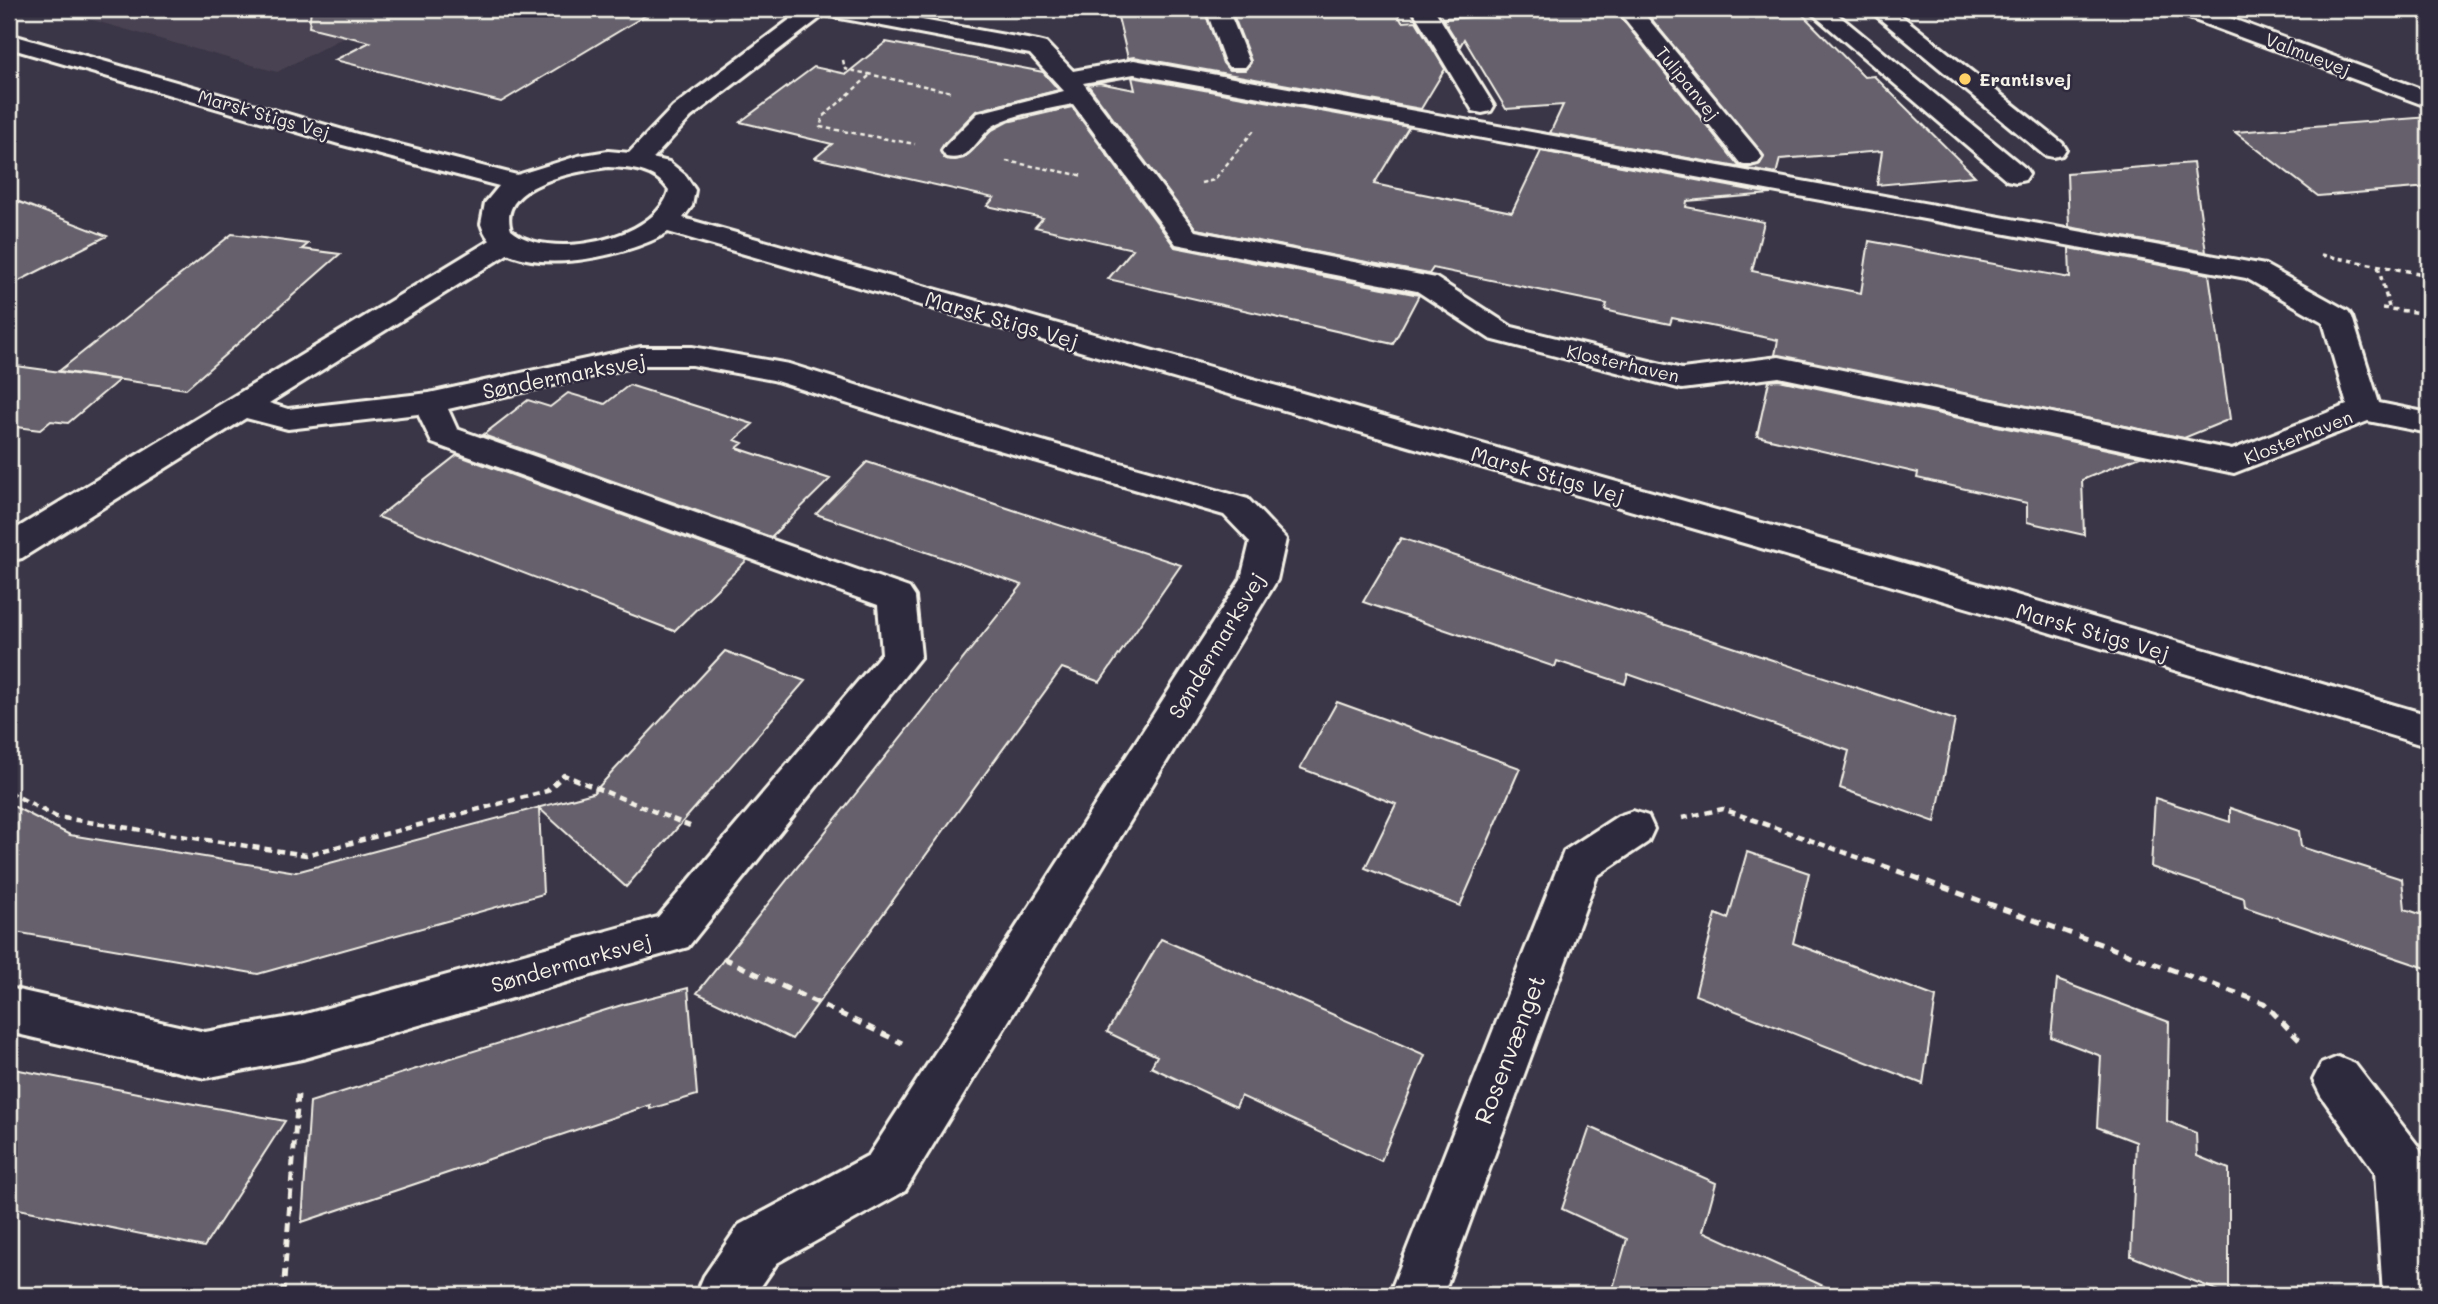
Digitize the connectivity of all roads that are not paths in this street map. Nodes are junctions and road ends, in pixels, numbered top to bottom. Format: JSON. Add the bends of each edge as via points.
{"nodes":[{"id":1,"x":818,"y":9,"type":"edge"},
{"id":2,"x":825,"y":9,"type":"edge"},
{"id":3,"x":1217,"y":9,"type":"edge"},
{"id":4,"x":1423,"y":9,"type":"edge"},
{"id":5,"x":1628,"y":9,"type":"edge"},
{"id":6,"x":1818,"y":9,"type":"edge"},
{"id":7,"x":1879,"y":9,"type":"edge"},
{"id":8,"x":2186,"y":9,"type":"edge"},
{"id":9,"x":9,"y":41,"type":"edge"},
{"id":10,"x":1237,"y":62,"type":"dead end"},
{"id":11,"x":1073,"y":87,"type":"junction"},
{"id":12,"x":2429,"y":100,"type":"edge"},
{"id":13,"x":1482,"y":106,"type":"dead end"},
{"id":14,"x":2053,"y":149,"type":"dead end"},
{"id":15,"x":955,"y":151,"type":"dead end"},
{"id":16,"x":1749,"y":157,"type":"dead end"},
{"id":17,"x":636,"y":161,"type":"junction"},
{"id":18,"x":2016,"y":174,"type":"dead end"},
{"id":19,"x":521,"y":184,"type":"junction"},
{"id":20,"x":665,"y":222,"type":"junction"},
{"id":21,"x":507,"y":242,"type":"junction"},
{"id":22,"x":429,"y":403,"type":"junction"},
{"id":23,"x":242,"y":406,"type":"junction"},
{"id":24,"x":2365,"y":410,"type":"junction"},
{"id":25,"x":2429,"y":423,"type":"edge"},
{"id":26,"x":9,"y":549,"type":"edge"},
{"id":27,"x":2429,"y":731,"type":"edge"},
{"id":28,"x":1633,"y":829,"type":"road end"},
{"id":29,"x":9,"y":1010,"type":"edge"},
{"id":30,"x":2338,"y":1080,"type":"road end"},
{"id":31,"x":723,"y":1295,"type":"edge"},
{"id":32,"x":1416,"y":1295,"type":"edge"},
{"id":33,"x":2410,"y":1295,"type":"edge"}],
"edges":[{"from":1,"to":17,"type":"street","via":[[682,112]]},
{"from":2,"to":11,"type":"street","name":"Klosterhaven","via":[[1038,48]]},
{"from":3,"to":10,"type":"street"},
{"from":4,"to":13,"type":"street"},
{"from":5,"to":16,"type":"street","name":"Tulipanvej"},
{"from":6,"to":18,"type":"street"},
{"from":7,"to":14,"type":"street"},
{"from":8,"to":12,"type":"street","name":"Valmuevej"},
{"from":9,"to":19,"type":"street","name":"Marsk Stigs Vej"},
{"from":11,"to":15,"type":"street","name":"Klosterhaven","via":[[987,118]]},
{"from":11,"to":24,"type":"street","name":"Klosterhaven","via":[[1134,67],[2255,271],[2337,317]]},
{"from":11,"to":24,"type":"street","name":"Klosterhaven","via":[[1186,238],[1426,284],[1501,333],[1682,379],[1779,367],[2234,462]]},
{"from":17,"to":19,"type":"street","via":[[576,163]]},
{"from":17,"to":20,"type":"street","via":[[675,177],[682,190],[678,206]]},
{"from":19,"to":21,"type":"street","via":[[503,199],[495,214],[495,229]]},
{"from":20,"to":21,"type":"street","via":[[629,241],[584,253],[540,253]]},
{"from":20,"to":27,"type":"street","name":"Marsk Stigs Vej"},
{"from":21,"to":23,"type":"street"},
{"from":22,"to":23,"type":"street","name":"Søndermarksvej","via":[[288,419]]},
{"from":22,"to":29,"type":"street","name":"Søndermarksvej","via":[[444,436],[896,597],[902,656],[672,933],[302,1037],[205,1055]]},
{"from":22,"to":31,"type":"street","name":"Søndermarksvej","via":[[641,356],[692,356],[778,371],[1236,507],[1268,539],[1259,580],[887,1173],[758,1244]]},
{"from":23,"to":26,"type":"street"},
{"from":24,"to":25,"type":"street","name":"Klosterhaven"},
{"from":28,"to":32,"type":"street","name":"Rosenvænget","via":[[1579,864]]},
{"from":30,"to":33,"type":"street","via":[[2400,1164]]}]}
